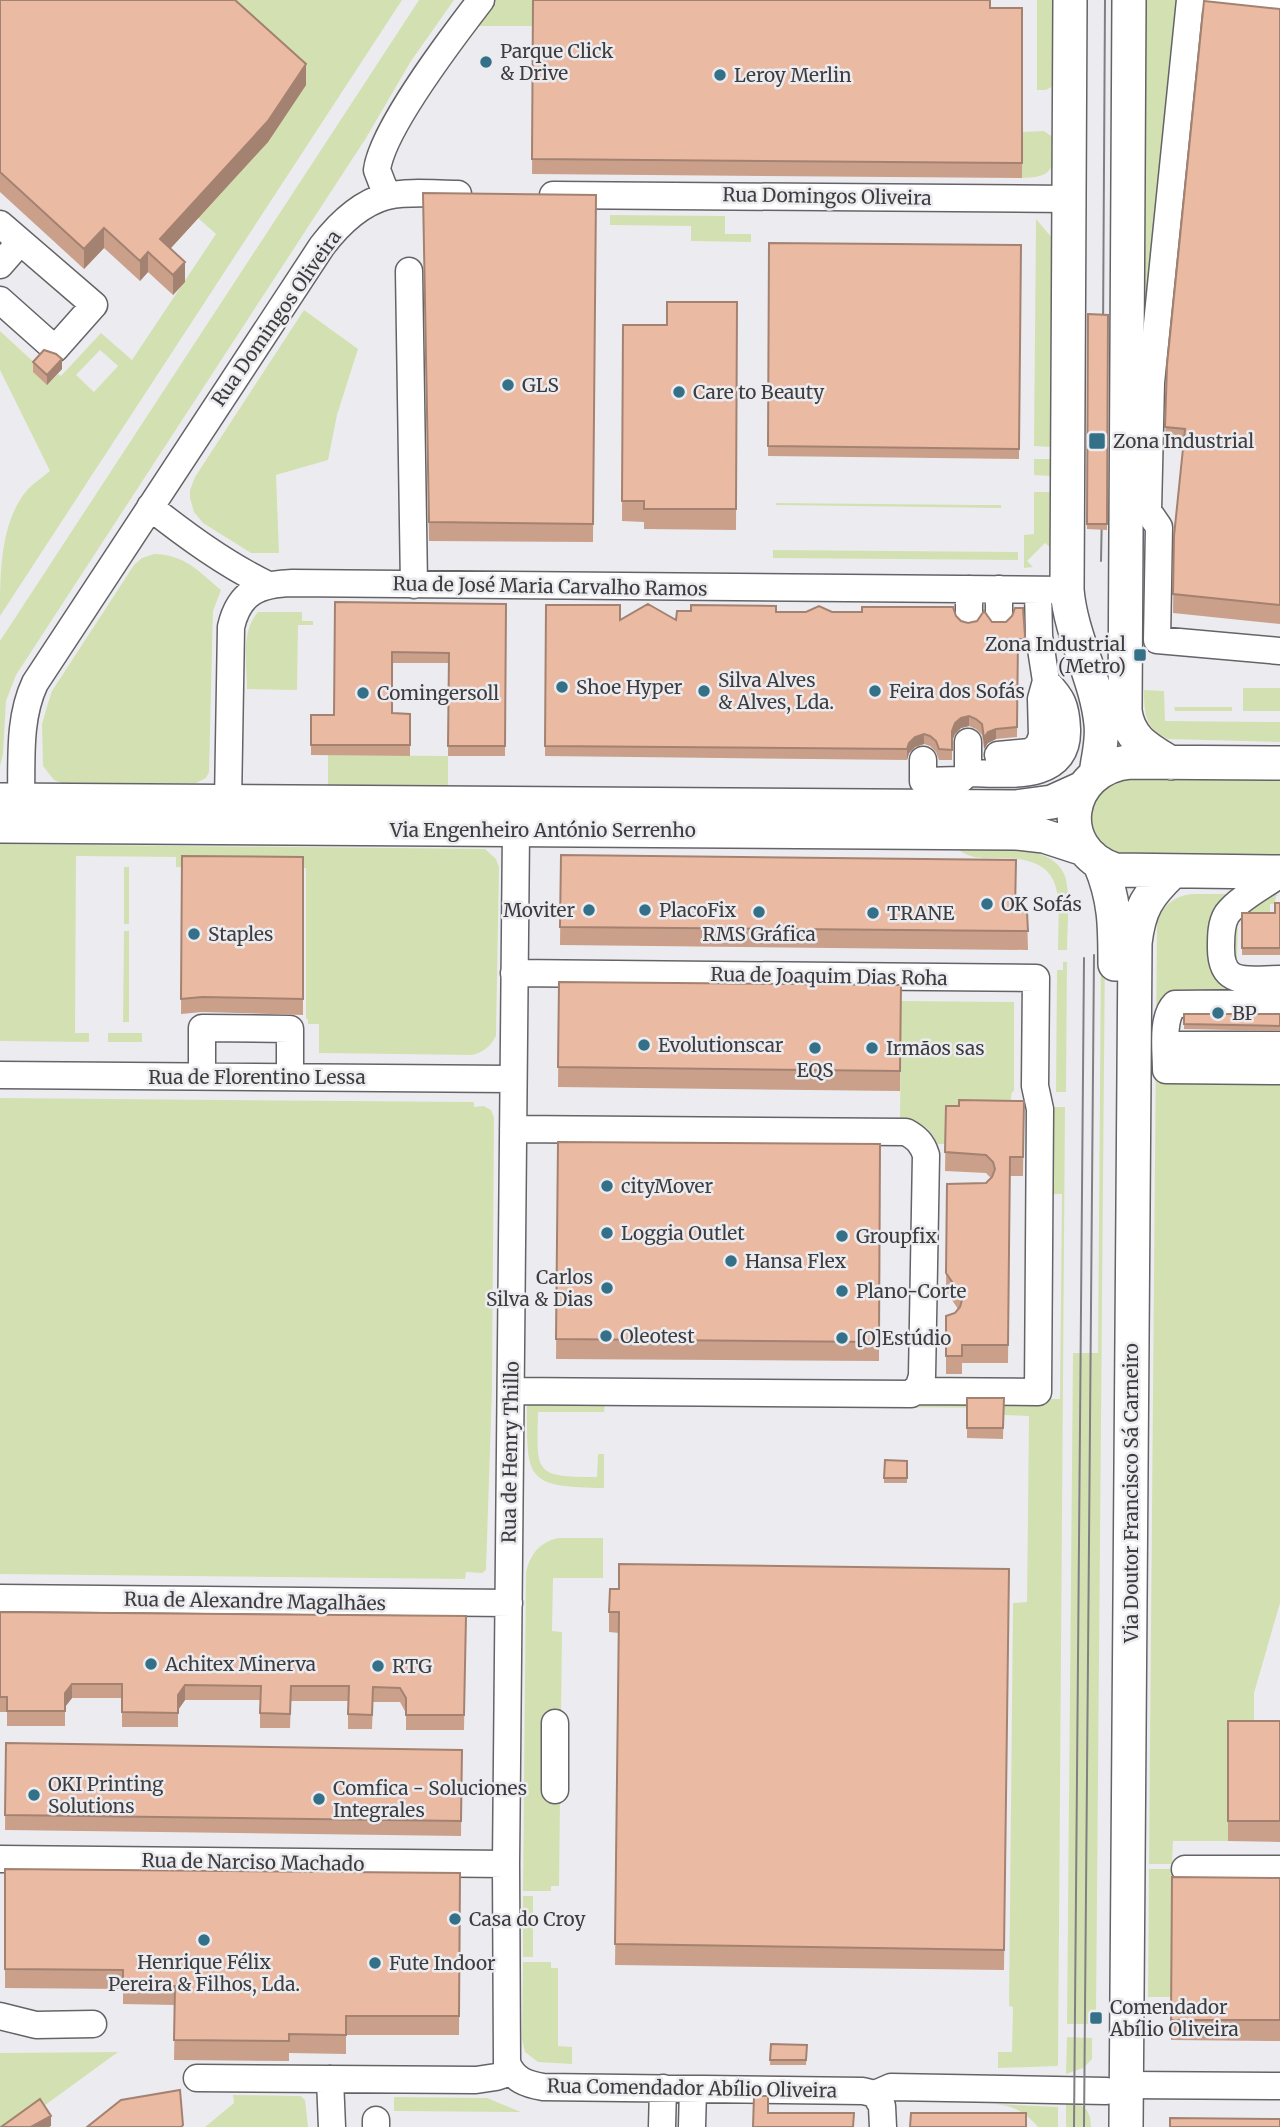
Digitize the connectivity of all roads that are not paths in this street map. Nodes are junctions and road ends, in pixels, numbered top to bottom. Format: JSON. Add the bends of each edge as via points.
{"nodes":[{"id":1,"x":481,"y":0,"type":"edge"},
{"id":2,"x":1070,"y":0,"type":"edge"},
{"id":3,"x":1129,"y":0,"type":"edge"},
{"id":4,"x":1191,"y":0,"type":"edge"},
{"id":5,"x":1211,"y":0,"type":"edge"},
{"id":6,"x":1280,"y":8,"type":"edge"},
{"id":7,"x":476,"y":194,"type":"edge"},
{"id":8,"x":529,"y":195,"type":"edge"},
{"id":9,"x":387,"y":196,"type":"junction"},
{"id":10,"x":1069,"y":199,"type":"junction"},
{"id":11,"x":0,"y":224,"type":"edge"},
{"id":12,"x":20,"y":242,"type":"junction"},
{"id":13,"x":0,"y":265,"type":"edge"},
{"id":14,"x":409,"y":271,"type":"dead end"},
{"id":15,"x":0,"y":300,"type":"edge"},
{"id":16,"x":150,"y":507,"type":"junction"},
{"id":17,"x":268,"y":585,"type":"junction"},
{"id":18,"x":414,"y":585,"type":"junction"},
{"id":19,"x":984,"y":589,"type":"junction"},
{"id":20,"x":1052,"y":590,"type":"junction"},
{"id":21,"x":984,"y":618,"type":"edge"},
{"id":22,"x":1280,"y":651,"type":"edge"},
{"id":23,"x":966,"y":762,"type":"dead end"},
{"id":24,"x":1171,"y":763,"type":"junction"},
{"id":25,"x":1280,"y":763,"type":"edge"},
{"id":26,"x":1089,"y":781,"type":"junction"},
{"id":27,"x":11,"y":800,"type":"edge"},
{"id":28,"x":228,"y":802,"type":"junction"},
{"id":29,"x":0,"y":827,"type":"edge"},
{"id":30,"x":516,"y":831,"type":"junction"},
{"id":31,"x":1092,"y":856,"type":"junction"},
{"id":32,"x":1172,"y":872,"type":"junction"},
{"id":33,"x":1280,"y":873,"type":"edge"},
{"id":34,"x":514,"y":974,"type":"junction"},
{"id":35,"x":1244,"y":1000,"type":"edge"},
{"id":36,"x":1229,"y":1045,"type":"edge"},
{"id":37,"x":1280,"y":1071,"type":"edge"},
{"id":38,"x":0,"y":1075,"type":"edge"},
{"id":39,"x":202,"y":1076,"type":"junction"},
{"id":40,"x":290,"y":1077,"type":"junction"},
{"id":41,"x":513,"y":1079,"type":"junction"},
{"id":42,"x":513,"y":1129,"type":"junction"},
{"id":43,"x":923,"y":1284,"type":"junction"},
{"id":44,"x":946,"y":1319,"type":"edge"},
{"id":45,"x":511,"y":1391,"type":"junction"},
{"id":46,"x":915,"y":1391,"type":"junction"},
{"id":47,"x":0,"y":1598,"type":"edge"},
{"id":48,"x":509,"y":1603,"type":"junction"},
{"id":49,"x":555,"y":1723,"type":"dead end"},
{"id":50,"x":555,"y":1790,"type":"dead end"},
{"id":51,"x":0,"y":1859,"type":"edge"},
{"id":52,"x":506,"y":1864,"type":"junction"},
{"id":53,"x":1185,"y":1869,"type":"dead end"},
{"id":54,"x":1280,"y":1869,"type":"edge"},
{"id":55,"x":0,"y":2016,"type":"edge"},
{"id":56,"x":93,"y":2024,"type":"dead end"},
{"id":57,"x":511,"y":2072,"type":"junction"},
{"id":58,"x":197,"y":2078,"type":"dead end"},
{"id":59,"x":330,"y":2079,"type":"junction"},
{"id":60,"x":1280,"y":2086,"type":"edge"},
{"id":61,"x":663,"y":2088,"type":"junction"},
{"id":62,"x":1116,"y":2088,"type":"junction"},
{"id":63,"x":693,"y":2089,"type":"junction"},
{"id":64,"x":875,"y":2094,"type":"junction"},
{"id":65,"x":332,"y":2127,"type":"edge"},
{"id":66,"x":662,"y":2127,"type":"edge"},
{"id":67,"x":692,"y":2127,"type":"edge"},
{"id":68,"x":883,"y":2127,"type":"edge"},
{"id":69,"x":1106,"y":2127,"type":"edge"},
{"id":70,"x":1126,"y":2127,"type":"edge"}],
"edges":[{"from":1,"to":9,"type":"street","via":[[386,141],[377,170]]},
{"from":2,"to":10,"type":"main road","name":"Via Doutor Francisco Sá Carneiro"},
{"from":3,"to":24,"type":"main road","via":[[1125,710],[1134,737]]},
{"from":4,"to":22,"type":"street","via":[[1151,383],[1148,511],[1159,527],[1157,640]]},
{"from":5,"to":6,"type":"street"},
{"from":7,"to":9,"type":"street","name":"Rua Domingos Oliveira"},
{"from":8,"to":10,"type":"street","name":"Rua Domingos Oliveira"},
{"from":9,"to":16,"type":"street","name":"Rua Domingos Oliveira","via":[[356,212],[322,246]]},
{"from":10,"to":20,"type":"main road","name":"Via Doutor Francisco Sá Carneiro"},
{"from":11,"to":12,"type":"street"},
{"from":12,"to":13,"type":"street"},
{"from":12,"to":15,"type":"street","via":[[94,305],[55,349]]},
{"from":14,"to":18,"type":"street"},
{"from":16,"to":17,"type":"street","via":[[215,555]]},
{"from":16,"to":27,"type":"street","name":"Rua Domingos Oliveira","via":[[29,696]]},
{"from":17,"to":18,"type":"street","name":"Rua de José Maria Carvalho Ramos"},
{"from":17,"to":28,"type":"street","via":[[239,604],[230,627]]},
{"from":18,"to":19,"type":"street","name":"Rua de José Maria Carvalho Ramos"},
{"from":19,"to":20,"type":"street","name":"Rua de José Maria Carvalho Ramos"},
{"from":19,"to":21,"type":"street"},
{"from":20,"to":23,"type":"street","via":[[1035,665],[1063,699],[1068,731],[1064,747],[1051,764],[1037,771]]},
{"from":20,"to":26,"type":"main road","name":"Via Doutor Francisco Sá Carneiro","via":[[1073,626],[1100,714],[1101,739]]},
{"from":24,"to":25,"type":"main road","name":"Via Engenheiro António Serrenho"},
{"from":24,"to":26,"type":"main road","name":"Via Engenheiro António Serrenho","via":[[1120,763]]},
{"from":26,"to":28,"type":"main road","name":"Via Engenheiro António Serrenho","via":[[1052,802],[1016,807]]},
{"from":26,"to":31,"type":"main road","name":"Via Doutor Francisco Sá Carneiro","via":[[1077,799],[1074,816],[1078,837]]},
{"from":27,"to":28,"type":"main road","name":"Via Engenheiro António Serrenho"},
{"from":29,"to":30,"type":"main road","name":"Via Engenheiro António Serrenho"},
{"from":30,"to":31,"type":"main road","name":"Via Engenheiro António Serrenho","via":[[1016,833],[1044,836]]},
{"from":30,"to":34,"type":"street","name":"Rua de Henry Thillo"},
{"from":31,"to":32,"type":"main road","name":"Via Engenheiro António Serrenho","via":[[1125,871]]},
{"from":31,"to":62,"type":"main road","name":"Via Doutor Francisco Sá Carneiro","via":[[1110,888],[1115,942]]},
{"from":32,"to":33,"type":"main road","name":"Via Engenheiro António Serrenho"},
{"from":32,"to":62,"type":"main road","name":"Via Doutor Francisco Sá Carneiro","via":[[1147,897],[1135,943]]},
{"from":33,"to":35,"type":"street","via":[[1226,915],[1222,926],[1221,965],[1226,974],[1237,978]]},
{"from":34,"to":41,"type":"street","name":"Rua de Henry Thillo"},
{"from":34,"to":46,"type":"street","name":"Rua de Joaquim Dias Roha","via":[[1036,978],[1038,1392]]},
{"from":35,"to":36,"type":"street"},
{"from":35,"to":36,"type":"street"},
{"from":35,"to":36,"type":"street","via":[[1171,1007],[1167,1020]]},
{"from":36,"to":37,"type":"street","via":[[1166,1070]]},
{"from":38,"to":39,"type":"street","name":"Rua de Florentino Lessa"},
{"from":39,"to":40,"type":"street","name":"Rua de Florentino Lessa"},
{"from":39,"to":40,"type":"street","via":[[202,1028],[290,1029]]},
{"from":40,"to":41,"type":"street","name":"Rua de Florentino Lessa"},
{"from":41,"to":42,"type":"street","name":"Rua de Henry Thillo"},
{"from":42,"to":43,"type":"street","via":[[906,1132],[923,1145],[936,1187]]},
{"from":42,"to":45,"type":"street","name":"Rua de Henry Thillo"},
{"from":43,"to":44,"type":"street"},
{"from":43,"to":46,"type":"street","via":[[922,1376]]},
{"from":45,"to":46,"type":"street","via":[[907,1395]]},
{"from":45,"to":48,"type":"street","name":"Rua de Henry Thillo"},
{"from":47,"to":48,"type":"street","name":"Rua de Alexandre Magalhães"},
{"from":48,"to":52,"type":"street","name":"Rua de Henry Thillo"},
{"from":49,"to":50,"type":"street"},
{"from":51,"to":52,"type":"street","name":"Rua de Narciso Machado"},
{"from":52,"to":57,"type":"street","name":"Rua de Henry Thillo","via":[[505,2055]]},
{"from":53,"to":54,"type":"street"},
{"from":55,"to":56,"type":"street","via":[[36,2025]]},
{"from":57,"to":59,"type":"street","via":[[477,2080]]},
{"from":57,"to":61,"type":"street","name":"Rua Comendador Abílio Oliveira","via":[[519,2080],[542,2087]]},
{"from":58,"to":59,"type":"street"},
{"from":59,"to":65,"type":"street"},
{"from":60,"to":62,"type":"street","name":"Rua Comendador Abílio Oliveira"},
{"from":61,"to":63,"type":"street","name":"Rua Comendador Abílio Oliveira"},
{"from":61,"to":66,"type":"street"},
{"from":62,"to":64,"type":"street","name":"Rua Comendador Abílio Oliveira","via":[[891,2087]]},
{"from":62,"to":69,"type":"main road","name":"Via Doutor Francisco Sá Carneiro"},
{"from":62,"to":70,"type":"main road","name":"Via Doutor Francisco Sá Carneiro"},
{"from":63,"to":64,"type":"street","name":"Rua Comendador Abílio Oliveira"},
{"from":63,"to":67,"type":"street"},
{"from":64,"to":68,"type":"street","via":[[882,2106]]}]}
